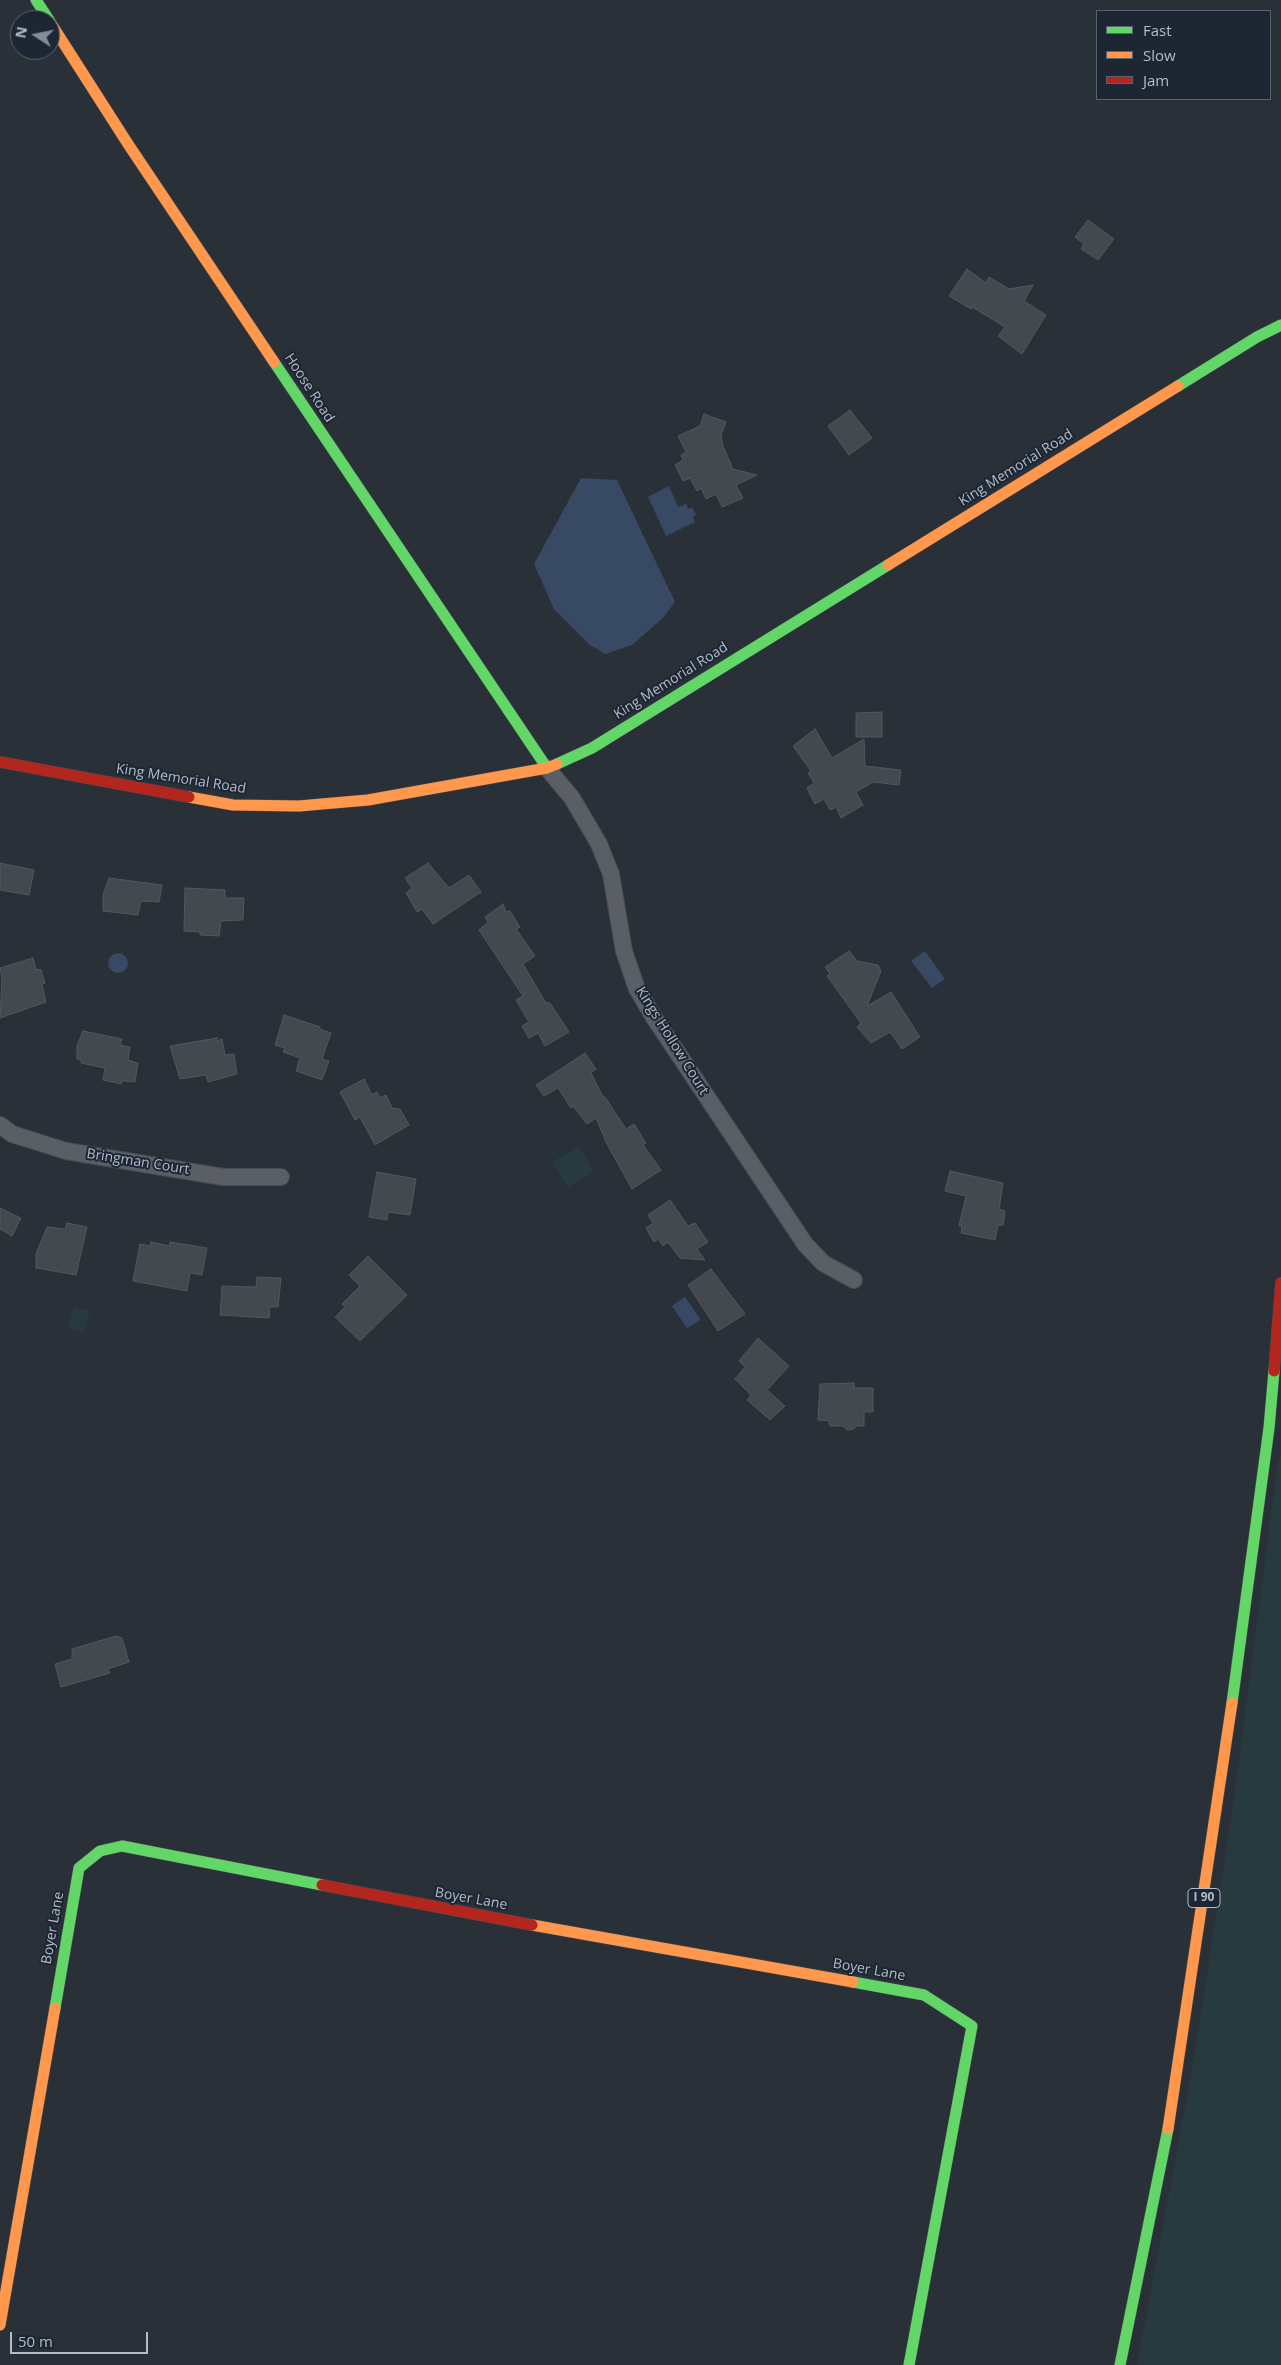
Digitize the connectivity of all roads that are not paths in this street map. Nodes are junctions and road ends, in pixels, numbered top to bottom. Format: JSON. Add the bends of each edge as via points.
{"nodes":[{"id":1,"x":60,"y":38,"type":"edge"},
{"id":2,"x":1281,"y":325,"type":"edge"},
{"id":3,"x":0,"y":762,"type":"edge"},
{"id":4,"x":547,"y":768,"type":"junction"},
{"id":5,"x":0,"y":1124,"type":"edge"},
{"id":6,"x":281,"y":1177,"type":"dead end"},
{"id":7,"x":854,"y":1280,"type":"dead end"},
{"id":8,"x":1281,"y":1283,"type":"edge"},
{"id":9,"x":0,"y":2325,"type":"edge"},
{"id":10,"x":909,"y":2365,"type":"edge"},
{"id":11,"x":1120,"y":2365,"type":"edge"}],
"edges":[{"from":1,"to":4,"type":"main road","name":"Hoose Road"},
{"from":2,"to":4,"type":"main road","name":"King Memorial Road","via":[[592,748]]},
{"from":3,"to":4,"type":"main road","name":"King Memorial Road","via":[[233,805],[299,806],[368,800]]},
{"from":4,"to":7,"type":"street","name":"Kings Hollow Court","via":[[572,798],[599,844],[611,874],[624,951],[637,989],[653,1016],[805,1244],[824,1263]]},
{"from":5,"to":6,"type":"street","name":"Bringman Court","via":[[12,1134],[66,1150],[223,1177]]},
{"from":8,"to":11,"type":"main road","number":"I 90","via":[[1269,1428],[1246,1612],[1173,2105]]},
{"from":9,"to":10,"type":"main road","name":"Boyer Lane","via":[[79,1868],[100,1852],[122,1846],[460,1912],[924,1995],[972,2026]]}]}
